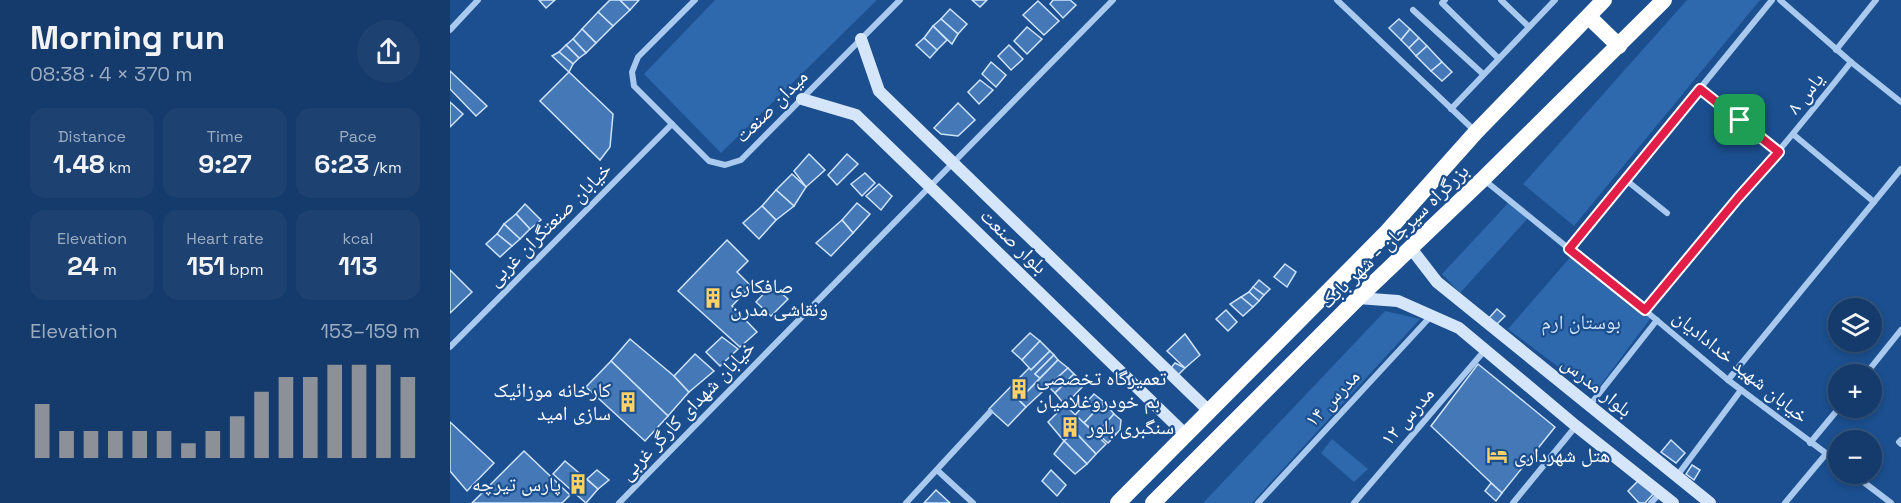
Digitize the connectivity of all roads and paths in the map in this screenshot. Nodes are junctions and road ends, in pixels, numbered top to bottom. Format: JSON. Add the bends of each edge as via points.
{"nodes":[{"id":1,"x":478,"y":0,"type":"edge"},
{"id":2,"x":695,"y":0,"type":"edge"},
{"id":3,"x":900,"y":0,"type":"edge"},
{"id":4,"x":1113,"y":0,"type":"edge"},
{"id":5,"x":1337,"y":0,"type":"edge"},
{"id":6,"x":1444,"y":0,"type":"edge"},
{"id":7,"x":1501,"y":0,"type":"edge"},
{"id":8,"x":1555,"y":0,"type":"edge"},
{"id":9,"x":1604,"y":0,"type":"edge"},
{"id":10,"x":1664,"y":0,"type":"edge"},
{"id":11,"x":1772,"y":0,"type":"edge"},
{"id":12,"x":1780,"y":0,"type":"edge"},
{"id":13,"x":1876,"y":0,"type":"edge"},
{"id":14,"x":1413,"y":10,"type":"dead end"},
{"id":15,"x":1589,"y":17,"type":"junction"},
{"id":16,"x":1528,"y":27,"type":"junction"},
{"id":17,"x":450,"y":30,"type":"edge"},
{"id":18,"x":861,"y":39,"type":"junction"},
{"id":19,"x":1619,"y":46,"type":"junction"},
{"id":20,"x":1836,"y":50,"type":"junction"},
{"id":21,"x":1498,"y":58,"type":"junction"},
{"id":22,"x":1851,"y":62,"type":"junction"},
{"id":23,"x":1483,"y":74,"type":"junction"},
{"id":24,"x":1700,"y":89,"type":"junction"},
{"id":25,"x":802,"y":99,"type":"junction"},
{"id":26,"x":1900,"y":99,"type":"edge"},
{"id":27,"x":1451,"y":109,"type":"junction"},
{"id":28,"x":672,"y":124,"type":"junction"},
{"id":29,"x":1476,"y":132,"type":"junction"},
{"id":30,"x":1794,"y":135,"type":"junction"},
{"id":31,"x":1779,"y":152,"type":"junction"},
{"id":32,"x":954,"y":162,"type":"junction"},
{"id":33,"x":1901,"y":169,"type":"edge"},
{"id":34,"x":1483,"y":179,"type":"junction"},
{"id":35,"x":1626,"y":180,"type":"junction"},
{"id":36,"x":930,"y":187,"type":"junction"},
{"id":37,"x":1874,"y":202,"type":"junction"},
{"id":38,"x":1667,"y":213,"type":"dead end"},
{"id":39,"x":1410,"y":247,"type":"junction"},
{"id":40,"x":1569,"y":249,"type":"junction"},
{"id":41,"x":1358,"y":298,"type":"junction"},
{"id":42,"x":1645,"y":310,"type":"junction"},
{"id":43,"x":1473,"y":312,"type":"junction"},
{"id":44,"x":1431,"y":316,"type":"junction"},
{"id":45,"x":1657,"y":320,"type":"junction"},
{"id":46,"x":1459,"y":328,"type":"junction"},
{"id":47,"x":1900,"y":332,"type":"edge"},
{"id":48,"x":450,"y":347,"type":"edge"},
{"id":49,"x":1485,"y":350,"type":"junction"},
{"id":50,"x":1874,"y":364,"type":"edge"},
{"id":51,"x":1728,"y":380,"type":"junction"},
{"id":52,"x":1741,"y":390,"type":"junction"},
{"id":53,"x":1590,"y":405,"type":"junction"},
{"id":54,"x":1209,"y":411,"type":"junction"},
{"id":55,"x":990,"y":412,"type":"dead end"},
{"id":56,"x":1831,"y":418,"type":"edge"},
{"id":57,"x":1576,"y":426,"type":"junction"},
{"id":58,"x":1185,"y":434,"type":"junction"},
{"id":59,"x":1810,"y":443,"type":"junction"},
{"id":60,"x":1826,"y":454,"type":"joint"},
{"id":61,"x":937,"y":470,"type":"junction"},
{"id":62,"x":1676,"y":477,"type":"junction"},
{"id":63,"x":1866,"y":484,"type":"edge"},
{"id":64,"x":1660,"y":493,"type":"junction"},
{"id":65,"x":619,"y":503,"type":"edge"},
{"id":66,"x":906,"y":503,"type":"edge"},
{"id":67,"x":973,"y":503,"type":"edge"},
{"id":68,"x":1118,"y":503,"type":"edge"},
{"id":69,"x":1153,"y":503,"type":"edge"},
{"id":70,"x":1258,"y":503,"type":"edge"},
{"id":71,"x":1354,"y":503,"type":"edge"},
{"id":72,"x":1513,"y":503,"type":"edge"},
{"id":73,"x":1651,"y":503,"type":"edge"},
{"id":74,"x":1673,"y":503,"type":"edge"},
{"id":75,"x":1710,"y":503,"type":"edge"},
{"id":76,"x":1785,"y":503,"type":"edge"},
{"id":77,"x":1891,"y":503,"type":"edge"}],
"edges":[{"from":1,"to":17,"type":"street"},
{"from":2,"to":28,"type":"street","name":"میدان صنعت","via":[[638,57],[632,72],[634,86]]},
{"from":3,"to":18,"type":"street","name":"میدان صنعت"},
{"from":4,"to":32,"type":"street","name":"خیابان شهدای کارگر غربی"},
{"from":5,"to":27,"type":"street"},
{"from":6,"to":21,"type":"street","via":[[1442,3]]},
{"from":7,"to":16,"type":"street"},
{"from":8,"to":16,"type":"street"},
{"from":9,"to":15,"type":"highway","name":"بزرگراه سیرجان - شهر بابک"},
{"from":10,"to":19,"type":"highway","name":"بزرگراه سیرجان - شهر بابک"},
{"from":11,"to":24,"type":"street"},
{"from":12,"to":20,"type":"street"},
{"from":13,"to":20,"type":"street"},
{"from":14,"to":23,"type":"street"},
{"from":15,"to":19,"type":"highway"},
{"from":15,"to":29,"type":"highway","name":"بزرگراه سیرجان - شهر بابک"},
{"from":16,"to":21,"type":"street"},
{"from":18,"to":25,"type":"street","name":"میدان صنعت"},
{"from":18,"to":32,"type":"street","name":"بلوار صنعت","via":[[879,91]]},
{"from":19,"to":34,"type":"highway","name":"بزرگراه سیرجان - شهر بابک"},
{"from":20,"to":22,"type":"street"},
{"from":21,"to":23,"type":"street"},
{"from":22,"to":26,"type":"street"},
{"from":22,"to":30,"type":"street","name":"یاس ۸"},
{"from":23,"to":27,"type":"street"},
{"from":24,"to":31,"type":"street"},
{"from":24,"to":35,"type":"street"},
{"from":25,"to":28,"type":"street","name":"میدان صنعت","via":[[741,160],[725,165],[709,161]]},
{"from":25,"to":36,"type":"street","name":"بلوار صنعت","via":[[856,115]]},
{"from":27,"to":29,"type":"street"},
{"from":28,"to":48,"type":"street","name":"خیابان صنعتگران غربی"},
{"from":29,"to":54,"type":"highway","name":"بزرگراه سیرجان - شهر بابک","via":[[1385,234]]},
{"from":30,"to":31,"type":"street","name":"یاس ۸"},
{"from":30,"to":37,"type":"street"},
{"from":31,"to":42,"type":"street","name":"یاس ۸"},
{"from":32,"to":36,"type":"street","name":"خیابان شهدای کارگر غربی"},
{"from":32,"to":54,"type":"street","name":"بلوار صنعت"},
{"from":33,"to":37,"type":"street"},
{"from":34,"to":39,"type":"highway","name":"بزرگراه سیرجان - شهر بابک"},
{"from":34,"to":40,"type":"street","name":"خیابان شهید خدادادیان"},
{"from":35,"to":38,"type":"street"},
{"from":35,"to":40,"type":"street"},
{"from":36,"to":58,"type":"street","name":"بلوار صنعت"},
{"from":36,"to":65,"type":"street","name":"خیابان شهدای کارگر غربی"},
{"from":37,"to":51,"type":"street"},
{"from":39,"to":41,"type":"highway","name":"بزرگراه سیرجان - شهر بابک"},
{"from":39,"to":43,"type":"street","name":"بلوار مدرس","via":[[1437,282]]},
{"from":40,"to":42,"type":"street","name":"خیابان شهید خدادادیان"},
{"from":41,"to":44,"type":"street","via":[[1398,301]]},
{"from":41,"to":69,"type":"highway","name":"بزرگراه سیرجان - شهر بابک"},
{"from":42,"to":45,"type":"street","name":"خیابان شهید خدادادیان"},
{"from":43,"to":46,"type":"street"},
{"from":43,"to":53,"type":"street","name":"بلوار مدرس"},
{"from":44,"to":46,"type":"street"},
{"from":44,"to":70,"type":"street","name":"مدرس ۱۴"},
{"from":45,"to":51,"type":"street","name":"خیابان شهید خدادادیان"},
{"from":45,"to":53,"type":"street"},
{"from":46,"to":49,"type":"street"},
{"from":47,"to":50,"type":"street"},
{"from":49,"to":57,"type":"street"},
{"from":49,"to":71,"type":"street","name":"مدرس ۱۲"},
{"from":51,"to":52,"type":"street","name":"خیابان شهید خدادادیان"},
{"from":52,"to":59,"type":"street","name":"خیابان شهید خدادادیان"},
{"from":52,"to":62,"type":"street"},
{"from":53,"to":62,"type":"street","name":"بلوار مدرس"},
{"from":54,"to":58,"type":"highway","name":"بزرگراه سیرجان - شهر بابک"},
{"from":55,"to":61,"type":"street"},
{"from":56,"to":59,"type":"street"},
{"from":57,"to":64,"type":"street"},
{"from":57,"to":72,"type":"street"},
{"from":58,"to":68,"type":"highway","name":"بزرگراه سیرجان - شهر بابک"},
{"from":59,"to":60,"type":"street","name":"خیابان شهید خدادادیان"},
{"from":60,"to":76,"type":"street"},
{"from":61,"to":66,"type":"street"},
{"from":61,"to":67,"type":"street"},
{"from":62,"to":75,"type":"street","name":"بلوار مدرس"},
{"from":63,"to":77,"type":"street"},
{"from":64,"to":73,"type":"street"},
{"from":64,"to":74,"type":"street"}]}
